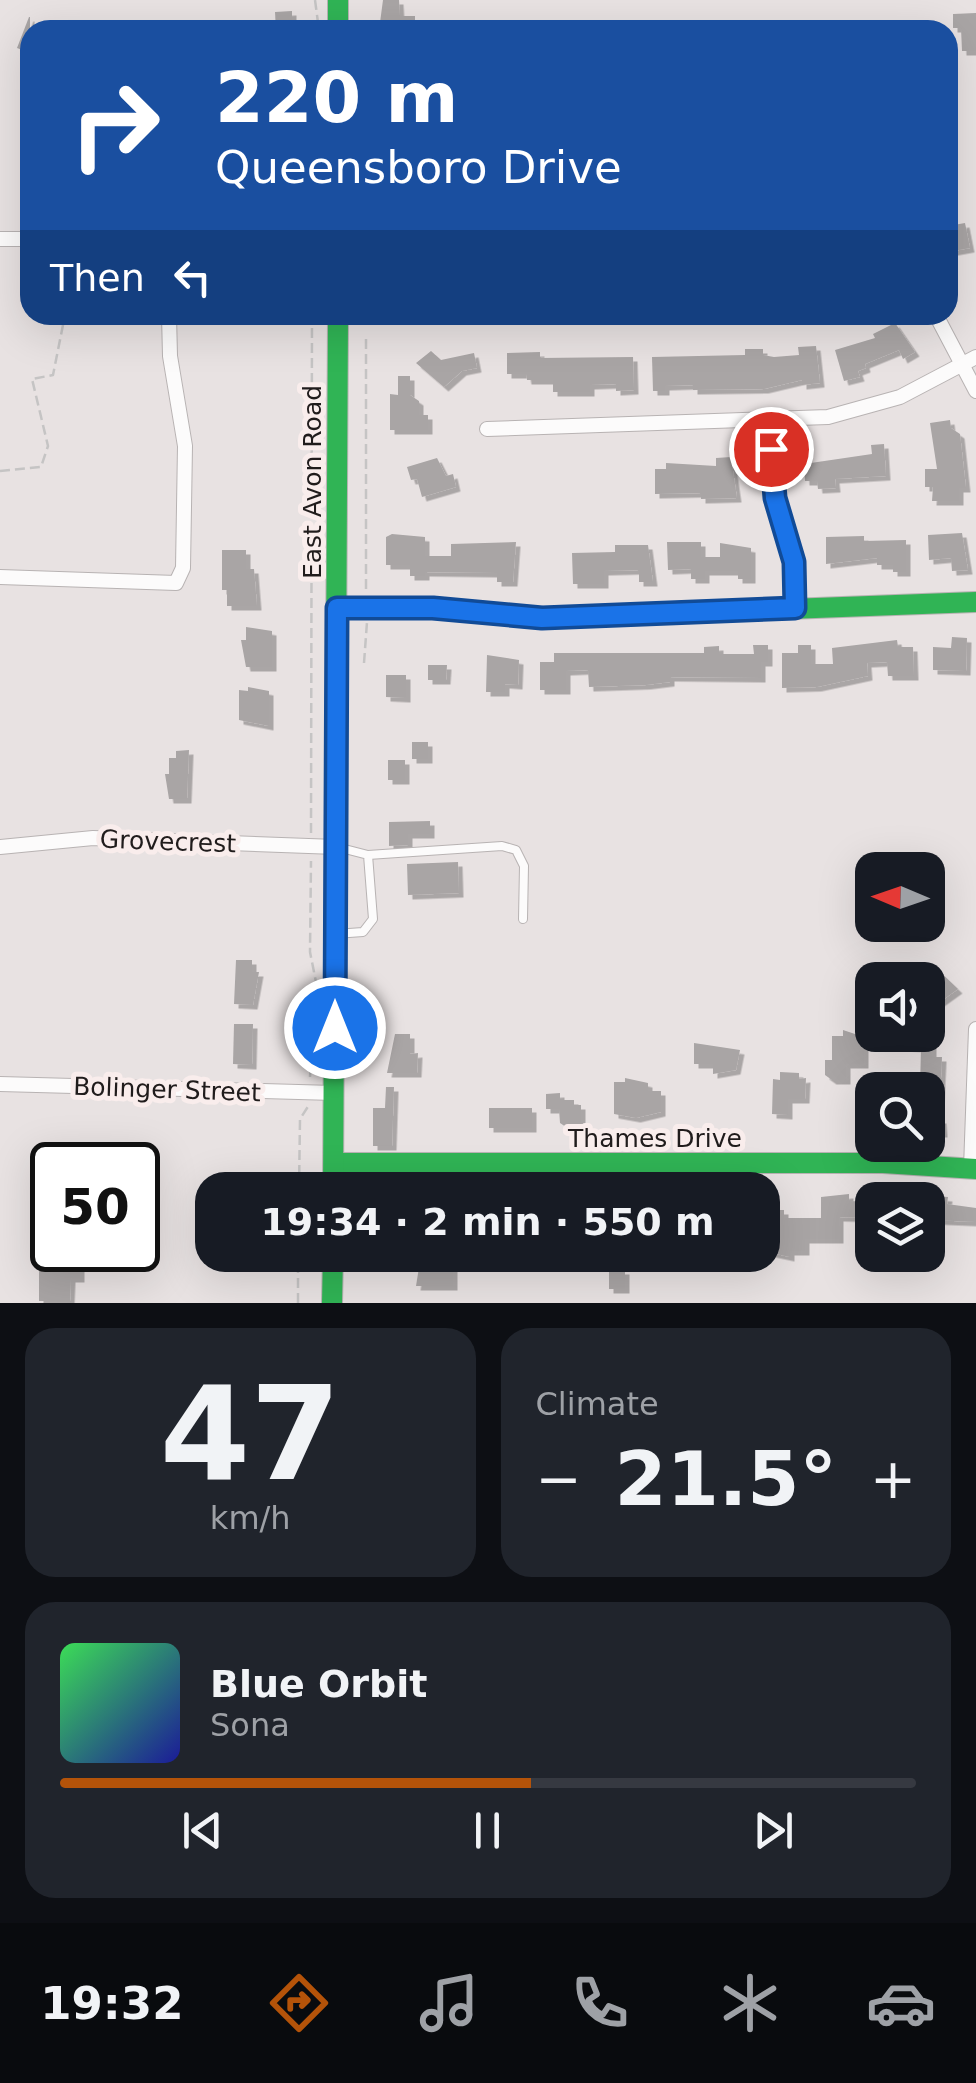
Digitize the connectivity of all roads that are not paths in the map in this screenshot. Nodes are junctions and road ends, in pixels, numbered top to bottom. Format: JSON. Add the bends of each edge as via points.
{"nodes":[{"id":1,"x":170,"y":325,"type":"edge"},
{"id":2,"x":338,"y":325,"type":"edge"},
{"id":3,"x":943,"y":325,"type":"edge"},
{"id":4,"x":969,"y":361,"type":"edge"},
{"id":5,"x":976,"y":392,"type":"edge"},
{"id":6,"x":770,"y":420,"type":"junction"},
{"id":7,"x":487,"y":428,"type":"dead end"},
{"id":8,"x":0,"y":577,"type":"edge"},
{"id":9,"x":976,"y":602,"type":"edge"},
{"id":10,"x":337,"y":608,"type":"junction"},
{"id":11,"x":795,"y":608,"type":"junction"},
{"id":12,"x":0,"y":847,"type":"edge"},
{"id":13,"x":336,"y":847,"type":"junction"},
{"id":14,"x":368,"y":855,"type":"junction"},
{"id":15,"x":522,"y":920,"type":"dead end"},
{"id":16,"x":336,"y":934,"type":"junction"},
{"id":17,"x":976,"y":1028,"type":"edge"},
{"id":18,"x":0,"y":1084,"type":"edge"},
{"id":19,"x":334,"y":1093,"type":"junction"},
{"id":20,"x":334,"y":1163,"type":"junction"},
{"id":21,"x":974,"y":1168,"type":"edge"},
{"id":22,"x":334,"y":1172,"type":"edge"},
{"id":23,"x":333,"y":1272,"type":"edge"},
{"id":24,"x":332,"y":1303,"type":"edge"}],
"edges":[{"from":1,"to":8,"type":"street","via":[[185,446],[184,568],[176,583]]},
{"from":2,"to":10,"type":"street","name":"East Avon Road"},
{"from":3,"to":4,"type":"street"},
{"from":4,"to":5,"type":"street"},
{"from":4,"to":6,"type":"street","via":[[858,412]]},
{"from":6,"to":7,"type":"street"},
{"from":6,"to":11,"type":"street","via":[[772,478],[794,562]]},
{"from":9,"to":11,"type":"street"},
{"from":10,"to":11,"type":"street","via":[[542,618]]},
{"from":10,"to":13,"type":"street","name":"East Avon Road"},
{"from":12,"to":13,"type":"street","name":"Grovecrest","via":[[93,838]]},
{"from":13,"to":14,"type":"lane"},
{"from":13,"to":16,"type":"street","name":"East Avon Road"},
{"from":14,"to":15,"type":"lane","via":[[516,850],[524,866]]},
{"from":14,"to":16,"type":"lane","via":[[372,919],[364,932]]},
{"from":16,"to":19,"type":"street","name":"East Avon Road"},
{"from":17,"to":21,"type":"street"},
{"from":18,"to":19,"type":"street","name":"Bolinger Street"},
{"from":19,"to":20,"type":"street","name":"East Avon Road"},
{"from":20,"to":21,"type":"street","name":"Thames Drive"},
{"from":20,"to":22,"type":"street","name":"East Avon Road"},
{"from":23,"to":24,"type":"street"}]}
